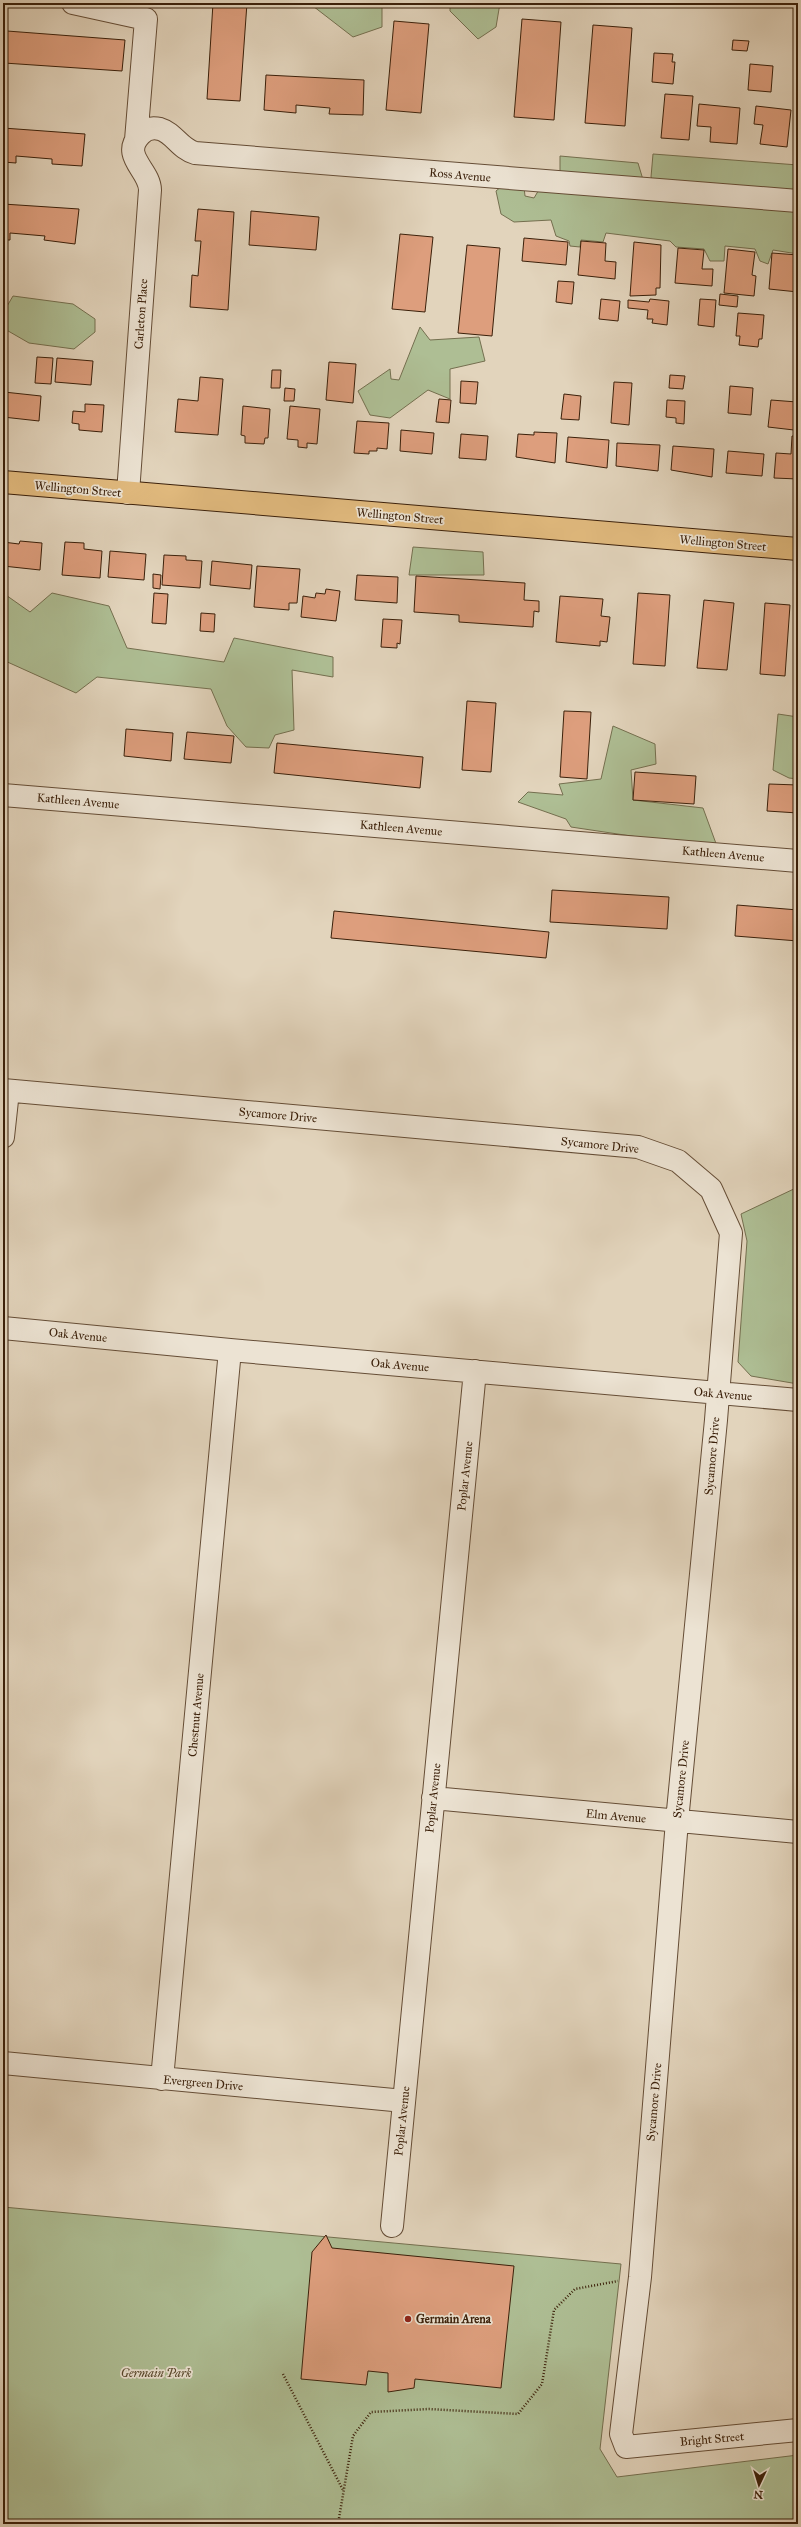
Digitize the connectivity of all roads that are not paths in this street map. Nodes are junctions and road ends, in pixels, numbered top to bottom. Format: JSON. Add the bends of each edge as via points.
{"nodes":[{"id":1,"x":73,"y":3,"type":"edge"},
{"id":2,"x":136,"y":140,"type":"junction"},
{"id":3,"x":798,"y":202,"type":"edge"},
{"id":4,"x":3,"y":482,"type":"edge"},
{"id":5,"x":128,"y":493,"type":"junction"},
{"id":6,"x":798,"y":549,"type":"edge"},
{"id":7,"x":3,"y":795,"type":"edge"},
{"id":8,"x":798,"y":860,"type":"edge"},
{"id":9,"x":5,"y":1090,"type":"edge"},
{"id":10,"x":3,"y":1137,"type":"edge"},
{"id":11,"x":3,"y":1328,"type":"edge"},
{"id":12,"x":230,"y":1350,"type":"junction"},
{"id":13,"x":475,"y":1371,"type":"junction"},
{"id":14,"x":718,"y":1394,"type":"junction"},
{"id":15,"x":798,"y":1400,"type":"edge"},
{"id":16,"x":433,"y":1798,"type":"junction"},
{"id":17,"x":677,"y":1822,"type":"junction"},
{"id":18,"x":798,"y":1832,"type":"edge"},
{"id":19,"x":3,"y":2063,"type":"edge"},
{"id":20,"x":162,"y":2079,"type":"junction"},
{"id":21,"x":404,"y":2101,"type":"junction"},
{"id":22,"x":392,"y":2226,"type":"dead end"},
{"id":23,"x":798,"y":2430,"type":"edge"},
{"id":24,"x":626,"y":2447,"type":"joint"}],
"edges":[{"from":1,"to":2,"type":"street","name":"Carleton Place","via":[[146,19]]},
{"from":2,"to":3,"type":"street","name":"Ross Avenue","via":[[146,130],[155,128],[167,132],[185,149],[194,153]]},
{"from":2,"to":5,"type":"street","name":"Carleton Place","via":[[134,156],[150,184],[150,190]]},
{"from":4,"to":5,"type":"main road","name":"Wellington Street"},
{"from":5,"to":6,"type":"main road","name":"Wellington Street"},
{"from":7,"to":8,"type":"street","name":"Kathleen Avenue"},
{"from":9,"to":10,"type":"street"},
{"from":9,"to":14,"type":"street","name":"Sycamore Drive","via":[[638,1147],[678,1160],[711,1189],[731,1233]]},
{"from":11,"to":12,"type":"street","name":"Oak Avenue"},
{"from":12,"to":13,"type":"street","name":"Oak Avenue"},
{"from":12,"to":20,"type":"street","name":"Chestnut Avenue"},
{"from":13,"to":14,"type":"street","name":"Oak Avenue"},
{"from":13,"to":16,"type":"street","name":"Poplar Avenue"},
{"from":14,"to":15,"type":"street","name":"Oak Avenue"},
{"from":14,"to":17,"type":"street","name":"Sycamore Drive"},
{"from":16,"to":17,"type":"street","name":"Elm Avenue"},
{"from":16,"to":21,"type":"street","name":"Poplar Avenue"},
{"from":17,"to":18,"type":"street","name":"Elm Avenue"},
{"from":17,"to":24,"type":"street","name":"Sycamore Drive","via":[[640,2277],[621,2434]]},
{"from":19,"to":20,"type":"street","name":"Evergreen Drive"},
{"from":20,"to":21,"type":"street","name":"Evergreen Drive"},
{"from":21,"to":22,"type":"street","name":"Poplar Avenue"},
{"from":23,"to":24,"type":"street","name":"Bright Street"}]}
